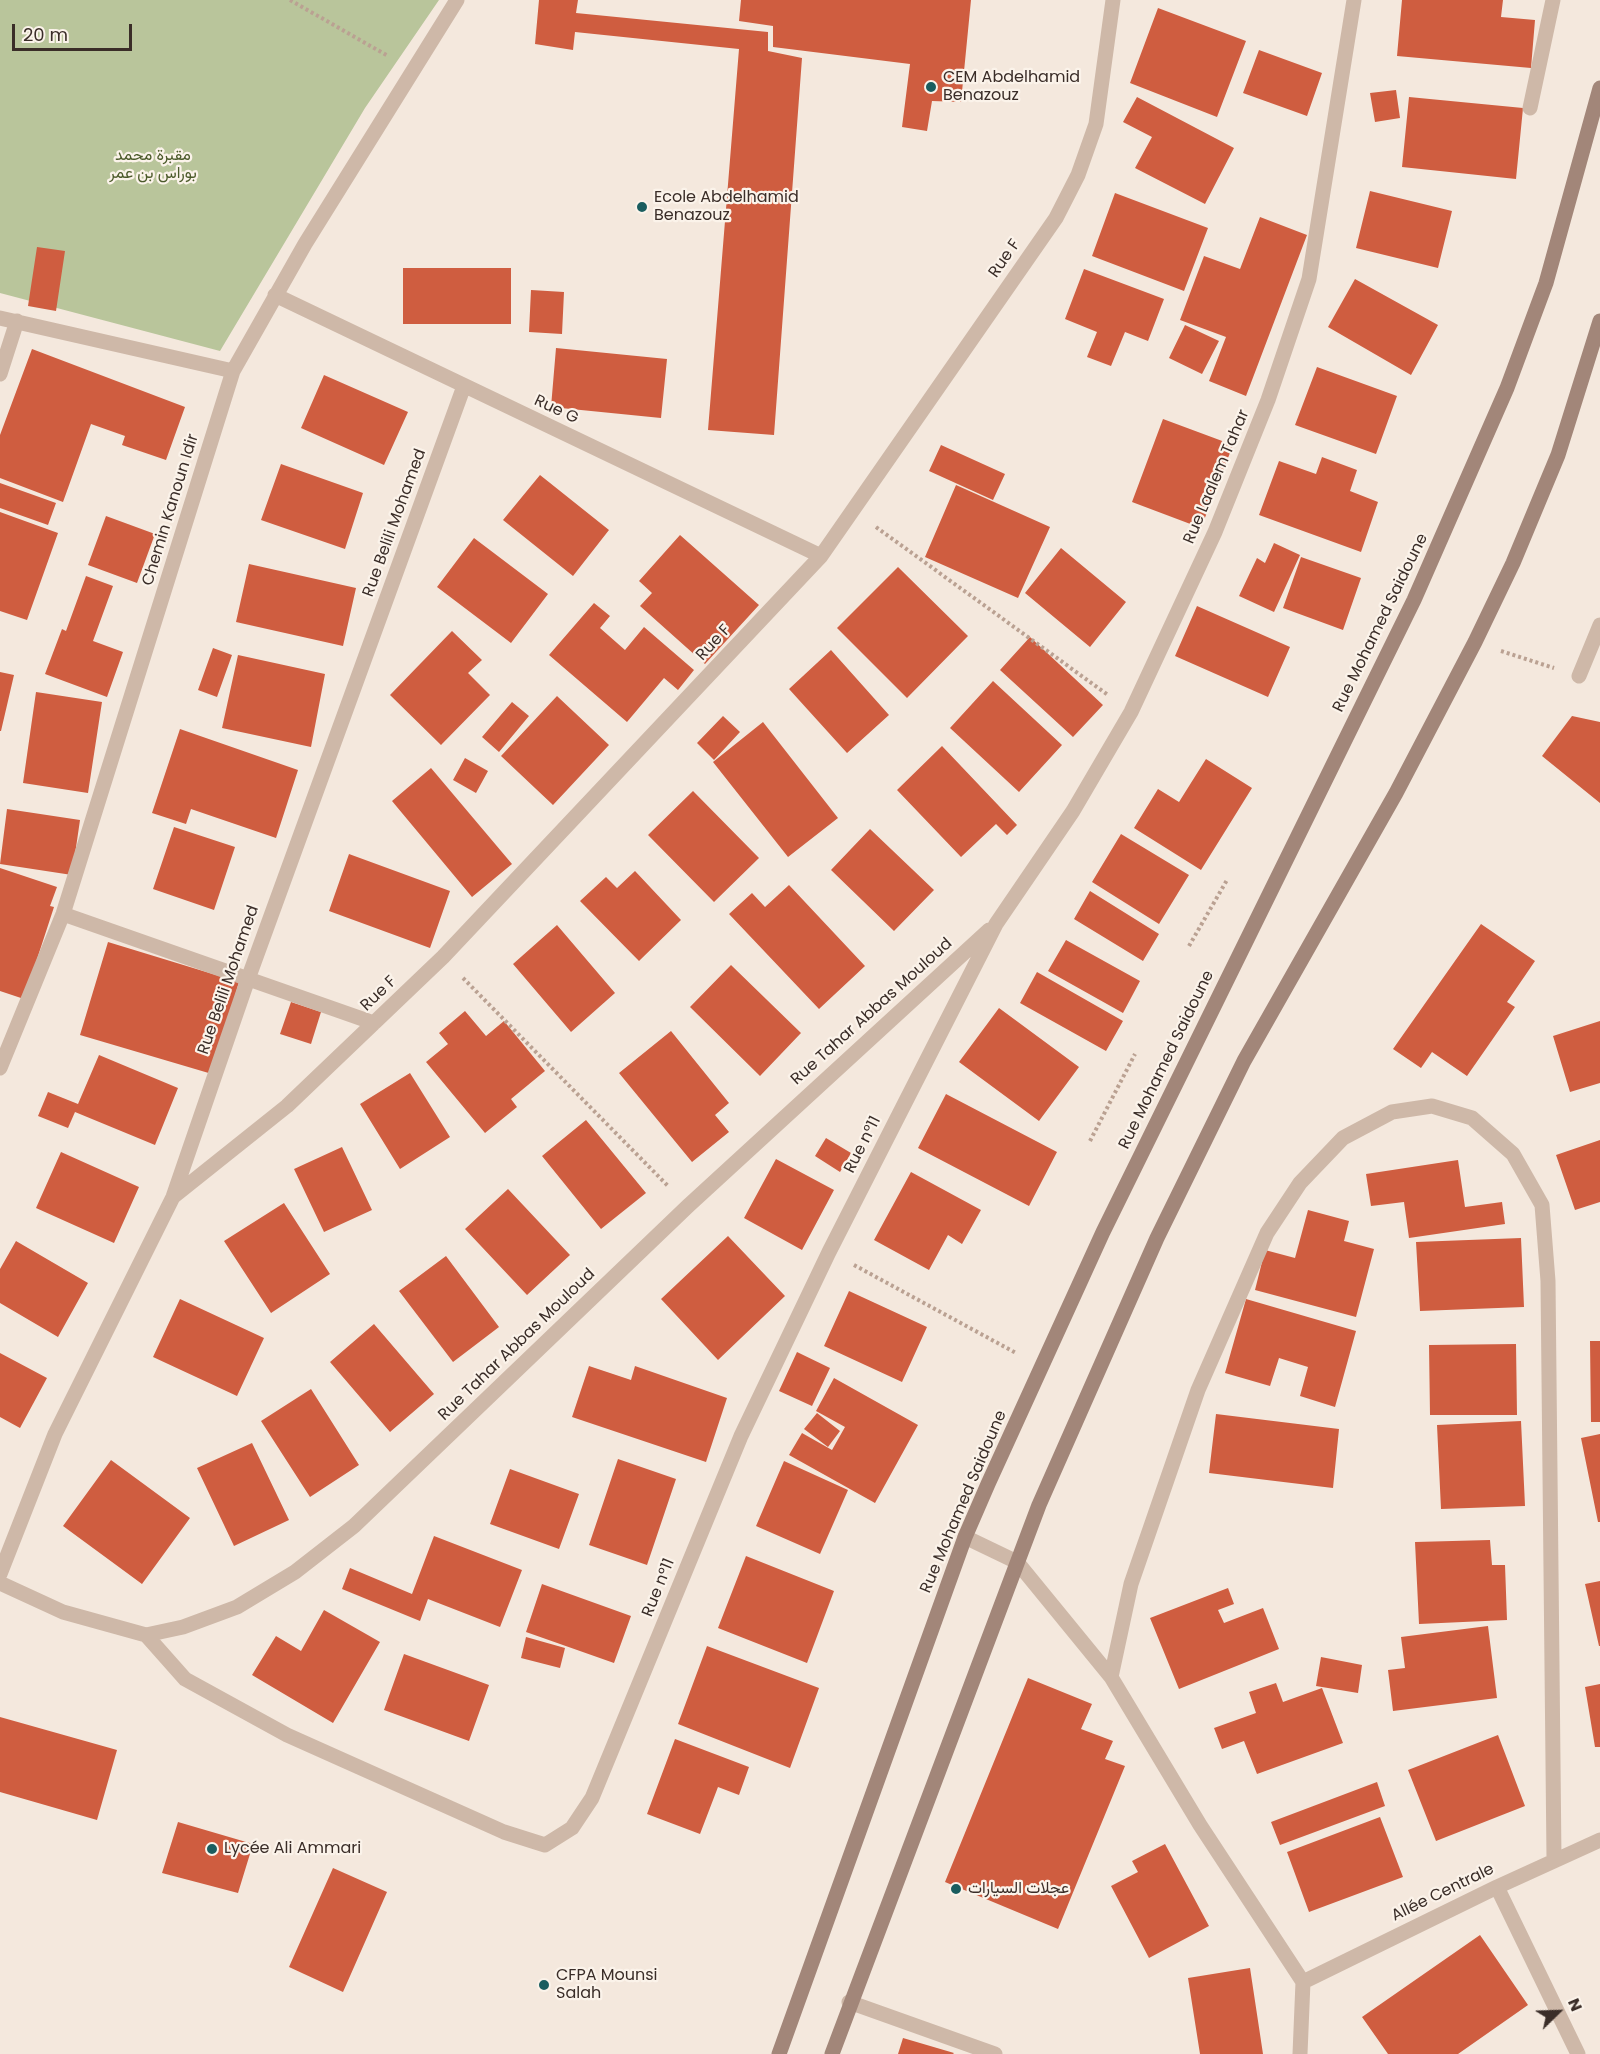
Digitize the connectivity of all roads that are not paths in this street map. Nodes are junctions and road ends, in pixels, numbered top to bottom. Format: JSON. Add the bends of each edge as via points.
{"nodes":[{"id":1,"x":457,"y":0,"type":"edge"},
{"id":2,"x":1113,"y":0,"type":"edge"},
{"id":3,"x":1353,"y":0,"type":"edge"},
{"id":4,"x":1553,"y":0,"type":"edge"},
{"id":5,"x":1600,"y":88,"type":"edge"},
{"id":6,"x":1530,"y":108,"type":"dead end"},
{"id":7,"x":275,"y":295,"type":"junction"},
{"id":8,"x":0,"y":318,"type":"edge"},
{"id":9,"x":17,"y":321,"type":"junction"},
{"id":10,"x":1600,"y":321,"type":"edge"},
{"id":11,"x":233,"y":371,"type":"junction"},
{"id":12,"x":0,"y":374,"type":"edge"},
{"id":13,"x":464,"y":386,"type":"junction"},
{"id":14,"x":821,"y":556,"type":"junction"},
{"id":15,"x":1600,"y":625,"type":"edge"},
{"id":16,"x":1579,"y":675,"type":"road end"},
{"id":17,"x":63,"y":914,"type":"junction"},
{"id":18,"x":996,"y":924,"type":"junction"},
{"id":19,"x":248,"y":979,"type":"junction"},
{"id":20,"x":374,"y":1023,"type":"junction"},
{"id":21,"x":0,"y":1068,"type":"edge"},
{"id":22,"x":173,"y":1197,"type":"junction"},
{"id":23,"x":965,"y":1537,"type":"junction"},
{"id":24,"x":1017,"y":1562,"type":"junction"},
{"id":25,"x":0,"y":1574,"type":"edge"},
{"id":26,"x":0,"y":1583,"type":"edge"},
{"id":27,"x":146,"y":1635,"type":"junction"},
{"id":28,"x":1111,"y":1677,"type":"junction"},
{"id":29,"x":1600,"y":1840,"type":"edge"},
{"id":30,"x":1554,"y":1859,"type":"junction"},
{"id":31,"x":1497,"y":1887,"type":"junction"},
{"id":32,"x":1303,"y":1982,"type":"junction"},
{"id":33,"x":849,"y":2002,"type":"junction"},
{"id":34,"x":779,"y":2054,"type":"edge"},
{"id":35,"x":832,"y":2054,"type":"edge"},
{"id":36,"x":995,"y":2054,"type":"edge"},
{"id":37,"x":1300,"y":2054,"type":"edge"},
{"id":38,"x":1578,"y":2054,"type":"edge"}],
"edges":[{"from":1,"to":7,"type":"street","name":"Chemin Kanoun Idir"},
{"from":2,"to":14,"type":"street","name":"Rue F","via":[[1096,124],[1078,175],[1056,218]]},
{"from":3,"to":18,"type":"street","name":"Rue Laalem Tahar","via":[[1309,279],[1268,400],[1215,532],[1131,712],[1073,811]]},
{"from":4,"to":6,"type":"street"},
{"from":5,"to":23,"type":"main road","name":"Rue Mohamed Saidoune","via":[[1546,282],[1472,473],[1409,610],[1103,1232]]},
{"from":7,"to":11,"type":"street","name":"Chemin Kanoun Idir"},
{"from":7,"to":13,"type":"street","name":"Rue G"},
{"from":8,"to":9,"type":"street"},
{"from":9,"to":11,"type":"street"},
{"from":9,"to":12,"type":"street"},
{"from":10,"to":24,"type":"main road","via":[[1558,455],[1513,563],[1402,783],[1244,1061],[1157,1238]]},
{"from":11,"to":17,"type":"street","name":"Chemin Kanoun Idir"},
{"from":13,"to":14,"type":"street","name":"Rue G"},
{"from":13,"to":19,"type":"street","name":"Rue Belili Mohamed"},
{"from":14,"to":20,"type":"street","name":"Rue F","via":[[442,957]]},
{"from":15,"to":16,"type":"street"},
{"from":17,"to":19,"type":"street"},
{"from":17,"to":21,"type":"street","name":"Chemin Kanoun Idir"},
{"from":18,"to":27,"type":"street","name":"Rue Tahar Abbas Mouloud","via":[[688,1206],[354,1526],[295,1572],[237,1607],[183,1627]]},
{"from":18,"to":27,"type":"street","name":"Rue n°11","via":[[829,1252],[741,1436],[592,1798],[572,1828],[545,1845],[504,1832],[287,1735],[185,1679]]},
{"from":19,"to":20,"type":"street"},
{"from":19,"to":22,"type":"street","name":"Rue Belili Mohamed"},
{"from":20,"to":22,"type":"street","name":"Rue F","via":[[287,1106]]},
{"from":22,"to":25,"type":"street","name":"Rue Belili Mohamed","via":[[55,1434]]},
{"from":23,"to":24,"type":"street"},
{"from":23,"to":34,"type":"main road","name":"Rue Mohamed Saidoune"},
{"from":24,"to":28,"type":"street"},
{"from":24,"to":33,"type":"main road"},
{"from":26,"to":27,"type":"street","name":"Rue Tahar Abbas Mouloud","via":[[63,1612]]},
{"from":28,"to":30,"type":"street","via":[[1131,1584],[1198,1390],[1267,1233],[1300,1183],[1343,1138],[1392,1112],[1432,1106],[1472,1118],[1513,1154],[1542,1205],[1548,1281]]},
{"from":28,"to":32,"type":"street","via":[[1200,1825]]},
{"from":29,"to":30,"type":"street","name":"Allée Centrale"},
{"from":30,"to":31,"type":"street","name":"Allée Centrale"},
{"from":31,"to":32,"type":"street","name":"Allée Centrale"},
{"from":31,"to":38,"type":"street"},
{"from":32,"to":37,"type":"street"},
{"from":33,"to":35,"type":"main road"},
{"from":33,"to":36,"type":"street"}]}
